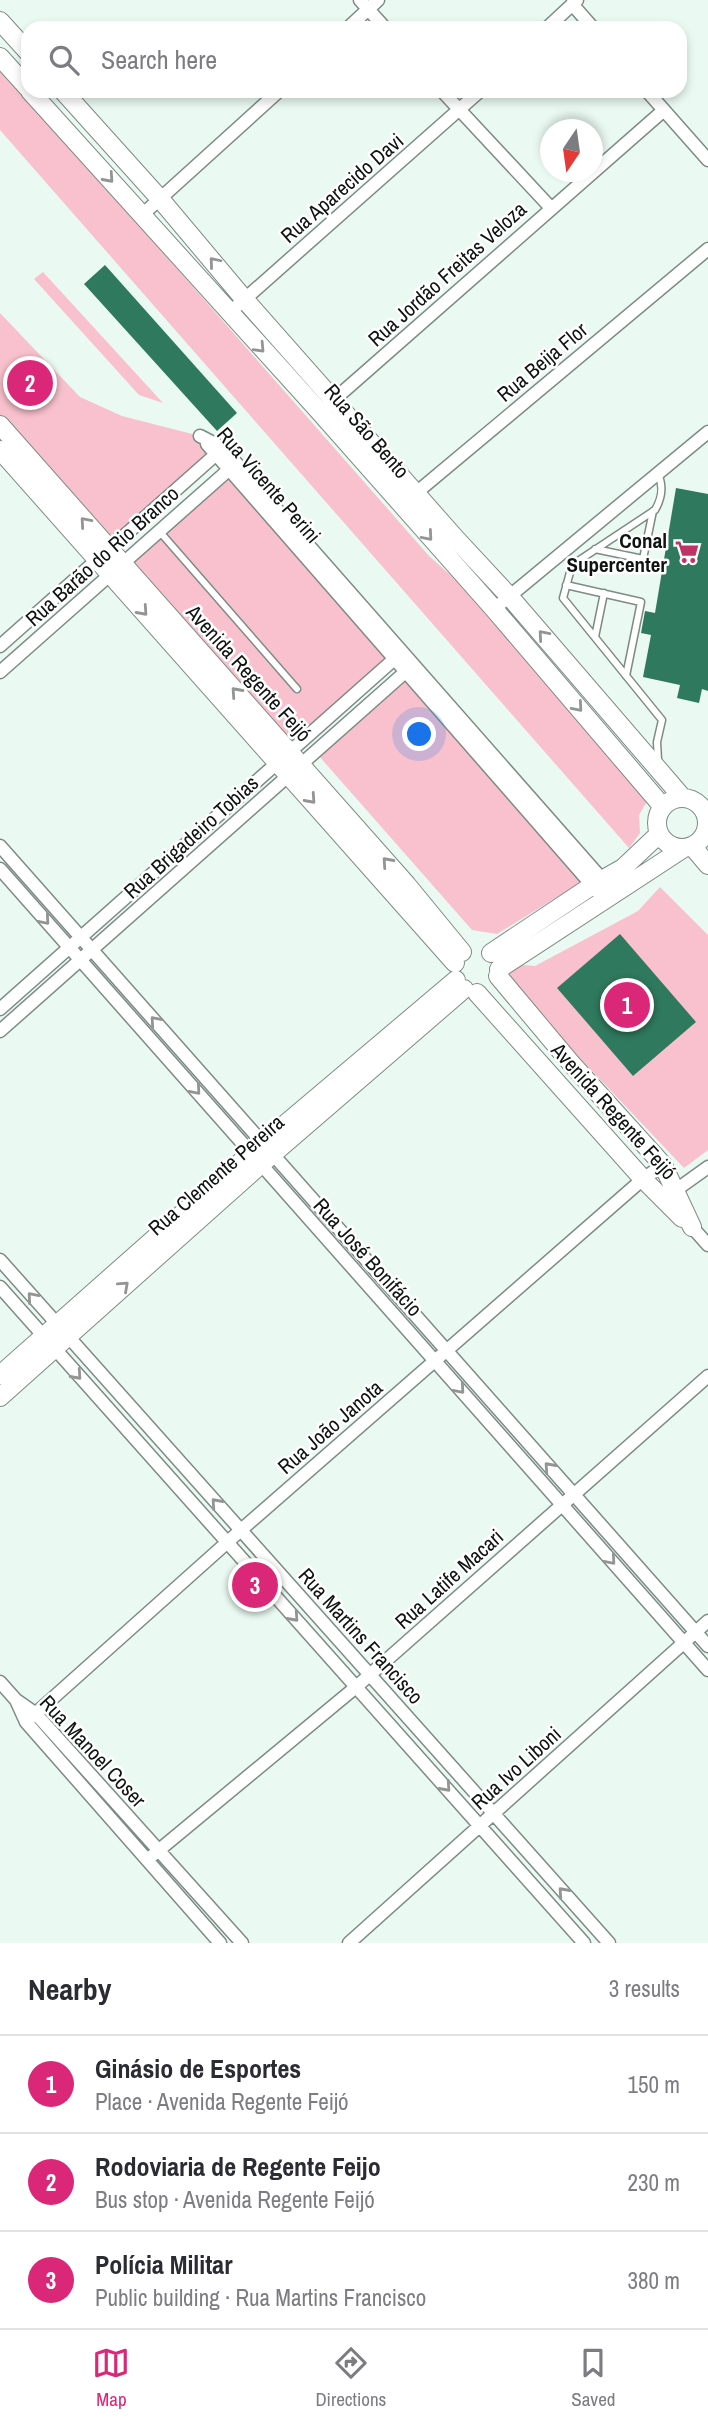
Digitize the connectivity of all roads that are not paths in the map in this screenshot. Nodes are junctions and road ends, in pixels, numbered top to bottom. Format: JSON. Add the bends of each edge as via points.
{"nodes":[{"id":1,"x":378,"y":0,"type":"edge"},
{"id":2,"x":575,"y":2,"type":"edge"},
{"id":3,"x":364,"y":5,"type":"edge"},
{"id":4,"x":0,"y":21,"type":"edge"},
{"id":5,"x":353,"y":21,"type":"edge"},
{"id":6,"x":379,"y":21,"type":"edge"},
{"id":7,"x":555,"y":21,"type":"edge"},
{"id":8,"x":588,"y":21,"type":"edge"},
{"id":9,"x":21,"y":44,"type":"edge"},
{"id":10,"x":0,"y":57,"type":"edge"},
{"id":11,"x":21,"y":81,"type":"edge"},
{"id":12,"x":36,"y":98,"type":"edge"},
{"id":13,"x":69,"y":98,"type":"edge"},
{"id":14,"x":271,"y":98,"type":"edge"},
{"id":15,"x":448,"y":98,"type":"edge"},
{"id":16,"x":473,"y":98,"type":"edge"},
{"id":17,"x":653,"y":98,"type":"edge"},
{"id":18,"x":664,"y":110,"type":"junction"},
{"id":19,"x":459,"y":111,"type":"junction"},
{"id":20,"x":103,"y":136,"type":"junction"},
{"id":21,"x":85,"y":152,"type":"junction"},
{"id":22,"x":708,"y":160,"type":"edge"},
{"id":23,"x":161,"y":200,"type":"junction"},
{"id":24,"x":551,"y":208,"type":"junction"},
{"id":25,"x":142,"y":215,"type":"junction"},
{"id":26,"x":708,"y":249,"type":"edge"},
{"id":27,"x":245,"y":300,"type":"junction"},
{"id":28,"x":229,"y":313,"type":"junction"},
{"id":29,"x":334,"y":400,"type":"junction"},
{"id":30,"x":319,"y":411,"type":"junction"},
{"id":31,"x":0,"y":426,"type":"edge"},
{"id":32,"x":708,"y":432,"type":"edge"},
{"id":33,"x":0,"y":450,"type":"edge"},
{"id":34,"x":219,"y":451,"type":"joint"},
{"id":35,"x":232,"y":466,"type":"junction"},
{"id":36,"x":658,"y":474,"type":"junction"},
{"id":37,"x":416,"y":493,"type":"junction"},
{"id":38,"x":402,"y":505,"type":"junction"},
{"id":39,"x":653,"y":511,"type":"junction"},
{"id":40,"x":159,"y":531,"type":"junction"},
{"id":41,"x":595,"y":549,"type":"junction"},
{"id":42,"x":103,"y":554,"type":"junction"},
{"id":43,"x":116,"y":569,"type":"junction"},
{"id":44,"x":566,"y":585,"type":"junction"},
{"id":45,"x":604,"y":593,"type":"junction"},
{"id":46,"x":510,"y":597,"type":"junction"},
{"id":47,"x":494,"y":609,"type":"junction"},
{"id":48,"x":595,"y":637,"type":"junction"},
{"id":49,"x":0,"y":646,"type":"edge"},
{"id":50,"x":399,"y":655,"type":"junction"},
{"id":51,"x":410,"y":668,"type":"junction"},
{"id":52,"x":0,"y":672,"type":"edge"},
{"id":53,"x":626,"y":676,"type":"junction"},
{"id":54,"x":297,"y":689,"type":"dead end"},
{"id":55,"x":289,"y":764,"type":"junction"},
{"id":56,"x":659,"y":769,"type":"junction"},
{"id":57,"x":696,"y":801,"type":"edge"},
{"id":58,"x":663,"y":807,"type":"junction"},
{"id":59,"x":659,"y":834,"type":"junction"},
{"id":60,"x":0,"y":846,"type":"edge"},
{"id":61,"x":688,"y":847,"type":"junction"},
{"id":62,"x":171,"y":858,"type":"junction"},
{"id":63,"x":708,"y":864,"type":"edge"},
{"id":64,"x":0,"y":869,"type":"edge"},
{"id":65,"x":182,"y":870,"type":"junction"},
{"id":66,"x":598,"y":882,"type":"junction"},
{"id":67,"x":610,"y":897,"type":"junction"},
{"id":68,"x":81,"y":938,"type":"junction"},
{"id":69,"x":70,"y":948,"type":"junction"},
{"id":70,"x":92,"y":950,"type":"junction"},
{"id":71,"x":81,"y":960,"type":"junction"},
{"id":72,"x":496,"y":966,"type":"junction"},
{"id":73,"x":463,"y":975,"type":"junction"},
{"id":74,"x":0,"y":1009,"type":"edge"},
{"id":75,"x":0,"y":1031,"type":"edge"},
{"id":76,"x":570,"y":1062,"type":"junction"},
{"id":77,"x":554,"y":1078,"type":"junction"},
{"id":78,"x":261,"y":1154,"type":"junction"},
{"id":79,"x":663,"y":1165,"type":"junction"},
{"id":80,"x":708,"y":1167,"type":"edge"},
{"id":81,"x":643,"y":1179,"type":"junction"},
{"id":82,"x":669,"y":1195,"type":"junction"},
{"id":83,"x":692,"y":1227,"type":"joint"},
{"id":84,"x":708,"y":1245,"type":"edge"},
{"id":85,"x":0,"y":1260,"type":"edge"},
{"id":86,"x":0,"y":1287,"type":"edge"},
{"id":87,"x":55,"y":1336,"type":"junction"},
{"id":88,"x":447,"y":1351,"type":"junction"},
{"id":89,"x":435,"y":1361,"type":"junction"},
{"id":90,"x":0,"y":1375,"type":"edge"},
{"id":91,"x":708,"y":1376,"type":"edge"},
{"id":92,"x":0,"y":1397,"type":"edge"},
{"id":93,"x":574,"y":1494,"type":"junction"},
{"id":94,"x":562,"y":1504,"type":"junction"},
{"id":95,"x":241,"y":1530,"type":"junction"},
{"id":96,"x":228,"y":1542,"type":"junction"},
{"id":97,"x":708,"y":1621,"type":"edge"},
{"id":98,"x":696,"y":1632,"type":"junction"},
{"id":99,"x":684,"y":1643,"type":"junction"},
{"id":100,"x":708,"y":1646,"type":"edge"},
{"id":101,"x":708,"y":1670,"type":"edge"},
{"id":102,"x":369,"y":1675,"type":"junction"},
{"id":103,"x":1,"y":1686,"type":"edge"},
{"id":104,"x":356,"y":1687,"type":"junction"},
{"id":105,"x":31,"y":1718,"type":"junction"},
{"id":106,"x":493,"y":1814,"type":"junction"},
{"id":107,"x":480,"y":1826,"type":"junction"},
{"id":108,"x":158,"y":1850,"type":"junction"},
{"id":109,"x":147,"y":1860,"type":"junction"},
{"id":110,"x":220,"y":1943,"type":"edge"},
{"id":111,"x":242,"y":1943,"type":"edge"},
{"id":112,"x":349,"y":1943,"type":"edge"},
{"id":113,"x":584,"y":1943,"type":"edge"},
{"id":114,"x":609,"y":1943,"type":"edge"}],
"edges":[{"from":1,"to":3,"type":"street"},
{"from":2,"to":7,"type":"street"},
{"from":2,"to":8,"type":"street"},
{"from":3,"to":5,"type":"street"},
{"from":3,"to":6,"type":"street"},
{"from":4,"to":9,"type":"street"},
{"from":10,"to":11,"type":"street","name":"Rua São Bento"},
{"from":12,"to":21,"type":"street","name":"Rua São Bento"},
{"from":13,"to":20,"type":"street","name":"Rua São Bento"},
{"from":14,"to":23,"type":"street"},
{"from":15,"to":19,"type":"street"},
{"from":16,"to":19,"type":"street","name":"Rua Aparecido Davi"},
{"from":17,"to":18,"type":"street"},
{"from":18,"to":22,"type":"street"},
{"from":18,"to":24,"type":"street","name":"Rua Jordão Freitas Veloza"},
{"from":19,"to":24,"type":"street"},
{"from":19,"to":27,"type":"street","name":"Rua Aparecido Davi"},
{"from":20,"to":21,"type":"street"},
{"from":20,"to":23,"type":"street","name":"Rua São Bento"},
{"from":21,"to":25,"type":"street","name":"Rua São Bento","one_way":true},
{"from":23,"to":25,"type":"street"},
{"from":27,"to":23,"type":"street","name":"Rua São Bento","one_way":true},
{"from":24,"to":29,"type":"street","name":"Rua Jordão Freitas Veloza"},
{"from":25,"to":28,"type":"street","name":"Rua São Bento"},
{"from":26,"to":37,"type":"street","name":"Rua Beija Flor"},
{"from":27,"to":28,"type":"street","name":"Rua Aparecido Davi"},
{"from":27,"to":29,"type":"street","name":"Rua São Bento"},
{"from":28,"to":30,"type":"street","name":"Rua São Bento","one_way":true},
{"from":29,"to":30,"type":"street","name":"Rua Jordão Freitas Veloza"},
{"from":29,"to":37,"type":"street","name":"Rua São Bento"},
{"from":30,"to":38,"type":"street","name":"Rua São Bento"},
{"from":42,"to":31,"type":"street","name":"Avenida Regente Feijó","one_way":true},
{"from":32,"to":36,"type":"street"},
{"from":33,"to":42,"type":"street","name":"Avenida Regente Feijó"},
{"from":34,"to":35,"type":"street","name":"Rua Vicente Perini"},
{"from":34,"to":42,"type":"street","name":"Rua Barão do Rio Branco"},
{"from":35,"to":40,"type":"street","name":"Rua Barão do Rio Branco"},
{"from":35,"to":50,"type":"street","name":"Rua Vicente Perini"},
{"from":36,"to":39,"type":"lane","via":[[662,496]]},
{"from":36,"to":46,"type":"street"},
{"from":37,"to":38,"type":"street","name":"Rua Beija Flor"},
{"from":37,"to":46,"type":"street","name":"Rua São Bento"},
{"from":38,"to":47,"type":"street","name":"Rua São Bento","one_way":true},
{"from":39,"to":41,"type":"lane"},
{"from":39,"to":41,"type":"lane","via":[[643,559]]},
{"from":40,"to":43,"type":"street","name":"Rua Barão do Rio Branco"},
{"from":40,"to":54,"type":"lane"},
{"from":41,"to":44,"type":"lane","via":[[572,565]]},
{"from":42,"to":43,"type":"street","name":"Avenida Regente Feijó"},
{"from":42,"to":49,"type":"street","name":"Rua Barão do Rio Branco"},
{"from":43,"to":52,"type":"street","name":"Rua Barão do Rio Branco"},
{"from":43,"to":55,"type":"street","name":"Avenida Regente Feijó"},
{"from":44,"to":45,"type":"lane"},
{"from":44,"to":48,"type":"lane","via":[[563,598]]},
{"from":45,"to":48,"type":"lane"},
{"from":45,"to":53,"type":"lane","via":[[641,602]]},
{"from":46,"to":47,"type":"street"},
{"from":56,"to":46,"type":"street","name":"Rua São Bento","one_way":true},
{"from":47,"to":58,"type":"street","name":"Rua São Bento","one_way":true},
{"from":48,"to":53,"type":"lane"},
{"from":50,"to":51,"type":"street","name":"Rua Vicente Perini"},
{"from":50,"to":55,"type":"street","name":"Rua Brigadeiro Tobias"},
{"from":51,"to":55,"type":"street","name":"Rua Brigadeiro Tobias"},
{"from":51,"to":66,"type":"street","name":"Rua Vicente Perini"},
{"from":53,"to":56,"type":"lane","via":[[662,720],[656,742]]},
{"from":55,"to":62,"type":"street","name":"Rua Brigadeiro Tobias"},
{"from":55,"to":65,"type":"street","name":"Rua Brigadeiro Tobias"},
{"from":55,"to":73,"type":"street","name":"Avenida Regente Feijó","via":[[401,889]]},
{"from":56,"to":57,"type":"street","name":"Rua São Bento"},
{"from":57,"to":58,"type":"street","via":[[676,799]]},
{"from":57,"to":61,"type":"street","via":[[705,813],[707,828],[699,842]]},
{"from":58,"to":59,"type":"street","via":[[657,820]]},
{"from":59,"to":61,"type":"street","via":[[669,845]]},
{"from":59,"to":66,"type":"street","via":[[623,868]]},
{"from":60,"to":68,"type":"street","name":"Rua José Bonifácio"},
{"from":61,"to":63,"type":"street"},
{"from":61,"to":67,"type":"street"},
{"from":62,"to":65,"type":"street"},
{"from":62,"to":68,"type":"street","name":"Rua Brigadeiro Tobias"},
{"from":64,"to":69,"type":"street","name":"Rua José Bonifácio","one_way":true},
{"from":65,"to":70,"type":"street","name":"Rua Brigadeiro Tobias"},
{"from":66,"to":67,"type":"street","name":"Rua Vicente Perini"},
{"from":66,"to":72,"type":"street"},
{"from":67,"to":72,"type":"street"},
{"from":68,"to":69,"type":"street","name":"Rua Brigadeiro Tobias"},
{"from":68,"to":70,"type":"street","name":"Rua José Bonifácio"},
{"from":69,"to":71,"type":"street","name":"Rua José Bonifácio"},
{"from":69,"to":74,"type":"street","name":"Rua Brigadeiro Tobias"},
{"from":70,"to":71,"type":"street","name":"Rua Brigadeiro Tobias"},
{"from":78,"to":70,"type":"street","name":"Rua José Bonifácio","one_way":true},
{"from":71,"to":75,"type":"street","name":"Rua Brigadeiro Tobias"},
{"from":71,"to":78,"type":"street","name":"Rua José Bonifácio","one_way":true},
{"from":72,"to":73,"type":"street","name":"Rua Clemente Pereira","via":[[493,986]]},
{"from":72,"to":73,"type":"street","via":[[477,947]]},
{"from":72,"to":76,"type":"street","name":"Avenida Regente Feijó"},
{"from":73,"to":77,"type":"street","name":"Avenida Regente Feijó"},
{"from":73,"to":78,"type":"street","name":"Rua Clemente Pereira"},
{"from":76,"to":77,"type":"street"},
{"from":76,"to":79,"type":"street","name":"Avenida Regente Feijó"},
{"from":77,"to":81,"type":"street","name":"Avenida Regente Feijó"},
{"from":78,"to":87,"type":"street","name":"Rua Clemente Pereira"},
{"from":78,"to":88,"type":"street","name":"Rua José Bonifácio"},
{"from":78,"to":89,"type":"street","name":"Rua José Bonifácio"},
{"from":79,"to":81,"type":"street","name":"Rua João Janota"},
{"from":79,"to":82,"type":"street","name":"Avenida Regente Feijó"},
{"from":80,"to":82,"type":"street"},
{"from":81,"to":82,"type":"street","name":"Avenida Regente Feijó"},
{"from":81,"to":88,"type":"street","name":"Rua João Janota"},
{"from":82,"to":83,"type":"street","name":"Avenida Regente Feijó"},
{"from":83,"to":84,"type":"street","name":"Avenida Regente Feijó"},
{"from":87,"to":85,"type":"street","name":"Rua Martins Francisco","one_way":true},
{"from":86,"to":87,"type":"street","name":"Rua Martins Francisco"},
{"from":87,"to":90,"type":"street","name":"Rua Clemente Pereira"},
{"from":87,"to":92,"type":"street","name":"Rua Clemente Pereira"},
{"from":95,"to":87,"type":"street","name":"Rua Martins Francisco","one_way":true},
{"from":87,"to":96,"type":"street","name":"Rua Martins Francisco","one_way":true},
{"from":88,"to":89,"type":"street","name":"Rua João Janota"},
{"from":93,"to":88,"type":"street","name":"Rua José Bonifácio","one_way":true},
{"from":89,"to":94,"type":"street","name":"Rua José Bonifácio","one_way":true},
{"from":89,"to":95,"type":"street","name":"Rua João Janota"},
{"from":91,"to":93,"type":"street","name":"Rua Latife Macari"},
{"from":93,"to":94,"type":"street","name":"Rua Latife Macari"},
{"from":93,"to":98,"type":"street","name":"Rua José Bonifácio"},
{"from":94,"to":99,"type":"street","name":"Rua José Bonifácio","one_way":true},
{"from":94,"to":102,"type":"street","name":"Rua Latife Macari"},
{"from":95,"to":96,"type":"street","name":"Rua João Janota"},
{"from":95,"to":102,"type":"street","name":"Rua Martins Francisco"},
{"from":96,"to":104,"type":"street","name":"Rua Martins Francisco","one_way":true},
{"from":96,"to":105,"type":"street","name":"Rua João Janota"},
{"from":97,"to":98,"type":"street","name":"Rua Ivo Liboni"},
{"from":98,"to":99,"type":"street","name":"Rua Ivo Liboni"},
{"from":98,"to":100,"type":"street","name":"Rua José Bonifácio"},
{"from":99,"to":101,"type":"street","name":"Rua José Bonifácio"},
{"from":99,"to":106,"type":"street","name":"Rua Ivo Liboni"},
{"from":102,"to":104,"type":"street","name":"Rua Latife Macari"},
{"from":102,"to":106,"type":"street","name":"Rua Martins Francisco"},
{"from":103,"to":105,"type":"street","name":"Rua Manoel Coser"},
{"from":104,"to":107,"type":"street","name":"Rua Martins Francisco","one_way":true},
{"from":104,"to":108,"type":"street","name":"Rua Latife Macari"},
{"from":105,"to":108,"type":"street","name":"Rua Manoel Coser"},
{"from":105,"to":109,"type":"street","name":"Rua Manoel Coser"},
{"from":106,"to":107,"type":"street","name":"Rua Ivo Liboni"},
{"from":114,"to":106,"type":"street","name":"Rua Martins Francisco","one_way":true},
{"from":107,"to":112,"type":"street","name":"Rua Ivo Liboni"},
{"from":107,"to":113,"type":"street","name":"Rua Martins Francisco"},
{"from":108,"to":109,"type":"street","name":"Rua Latife Macari"},
{"from":108,"to":111,"type":"street","name":"Rua Manoel Coser"},
{"from":109,"to":110,"type":"street","name":"Rua Manoel Coser"}]}
